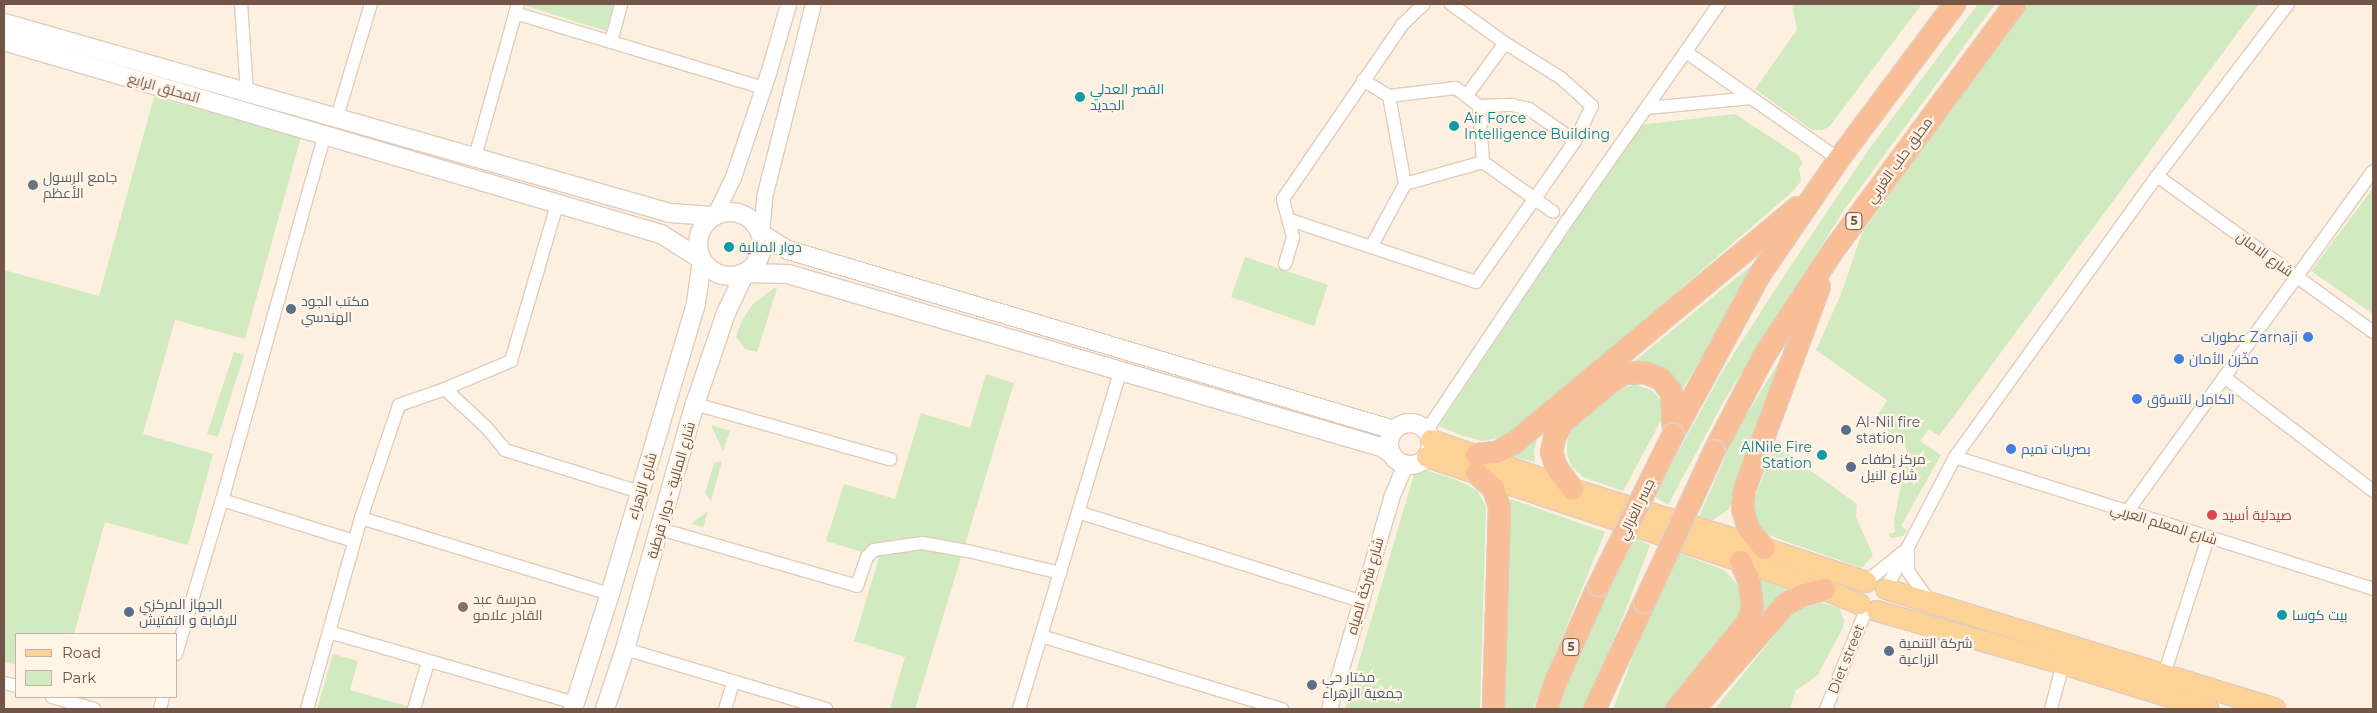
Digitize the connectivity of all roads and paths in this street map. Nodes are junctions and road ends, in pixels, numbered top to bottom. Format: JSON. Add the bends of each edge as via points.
{"nodes":[{"id":1,"x":241,"y":4,"type":"edge"},
{"id":2,"x":371,"y":4,"type":"edge"},
{"id":3,"x":621,"y":4,"type":"edge"},
{"id":4,"x":788,"y":4,"type":"edge"},
{"id":5,"x":813,"y":4,"type":"edge"},
{"id":6,"x":1424,"y":4,"type":"edge"},
{"id":7,"x":1451,"y":4,"type":"edge"},
{"id":8,"x":1719,"y":4,"type":"edge"},
{"id":9,"x":1954,"y":4,"type":"edge"},
{"id":10,"x":2014,"y":4,"type":"edge"},
{"id":11,"x":2288,"y":4,"type":"edge"},
{"id":12,"x":517,"y":8,"type":"edge"},
{"id":13,"x":4,"y":23,"type":"edge"},
{"id":14,"x":4,"y":41,"type":"edge"},
{"id":15,"x":610,"y":42,"type":"junction"},
{"id":16,"x":1505,"y":43,"type":"junction"},
{"id":17,"x":1686,"y":52,"type":"junction"},
{"id":18,"x":1363,"y":80,"type":"junction"},
{"id":19,"x":763,"y":88,"type":"junction"},
{"id":20,"x":247,"y":92,"type":"junction"},
{"id":21,"x":1467,"y":95,"type":"junction"},
{"id":22,"x":1389,"y":96,"type":"junction"},
{"id":23,"x":1752,"y":98,"type":"junction"},
{"id":24,"x":1479,"y":106,"type":"junction"},
{"id":25,"x":1647,"y":108,"type":"junction"},
{"id":26,"x":337,"y":117,"type":"junction"},
{"id":27,"x":325,"y":134,"type":"junction"},
{"id":28,"x":1575,"y":141,"type":"junction"},
{"id":29,"x":475,"y":157,"type":"junction"},
{"id":30,"x":1838,"y":159,"type":"junction"},
{"id":31,"x":1483,"y":162,"type":"junction"},
{"id":32,"x":2373,"y":171,"type":"edge"},
{"id":33,"x":2158,"y":176,"type":"junction"},
{"id":34,"x":1405,"y":184,"type":"junction"},
{"id":35,"x":1816,"y":191,"type":"junction"},
{"id":36,"x":1535,"y":198,"type":"junction"},
{"id":37,"x":557,"y":205,"type":"junction"},
{"id":38,"x":1553,"y":212,"type":"dead end"},
{"id":39,"x":714,"y":216,"type":"junction"},
{"id":40,"x":1290,"y":220,"type":"junction"},
{"id":41,"x":761,"y":234,"type":"junction"},
{"id":42,"x":1371,"y":247,"type":"junction"},
{"id":43,"x":1832,"y":251,"type":"junction"},
{"id":44,"x":702,"y":260,"type":"junction"},
{"id":45,"x":1285,"y":264,"type":"dead end"},
{"id":46,"x":745,"y":273,"type":"junction"},
{"id":47,"x":2296,"y":278,"type":"junction"},
{"id":48,"x":2373,"y":332,"type":"edge"},
{"id":49,"x":1121,"y":370,"type":"junction"},
{"id":50,"x":2224,"y":377,"type":"junction"},
{"id":51,"x":445,"y":390,"type":"junction"},
{"id":52,"x":696,"y":404,"type":"junction"},
{"id":53,"x":1394,"y":430,"type":"junction"},
{"id":54,"x":1673,"y":433,"type":"junction"},
{"id":55,"x":1428,"y":442,"type":"junction"},
{"id":56,"x":1391,"y":453,"type":"junction"},
{"id":57,"x":1955,"y":457,"type":"junction"},
{"id":58,"x":890,"y":459,"type":"dead end"},
{"id":59,"x":1476,"y":463,"type":"junction"},
{"id":60,"x":1404,"y":464,"type":"junction"},
{"id":61,"x":1572,"y":489,"type":"junction"},
{"id":62,"x":2373,"y":491,"type":"edge"},
{"id":63,"x":640,"y":492,"type":"junction"},
{"id":64,"x":222,"y":500,"type":"junction"},
{"id":65,"x":1078,"y":512,"type":"junction"},
{"id":66,"x":2127,"y":512,"type":"junction"},
{"id":67,"x":361,"y":518,"type":"junction"},
{"id":68,"x":660,"y":529,"type":"junction"},
{"id":69,"x":2208,"y":538,"type":"junction"},
{"id":70,"x":354,"y":541,"type":"junction"},
{"id":71,"x":1764,"y":548,"type":"junction"},
{"id":72,"x":1908,"y":549,"type":"junction"},
{"id":73,"x":1740,"y":561,"type":"junction"},
{"id":74,"x":1060,"y":573,"type":"junction"},
{"id":75,"x":1866,"y":582,"type":"junction"},
{"id":76,"x":1886,"y":589,"type":"junction"},
{"id":77,"x":1824,"y":590,"type":"junction"},
{"id":78,"x":2373,"y":590,"type":"edge"},
{"id":79,"x":610,"y":594,"type":"junction"},
{"id":80,"x":1361,"y":601,"type":"junction"},
{"id":81,"x":1930,"y":602,"type":"junction"},
{"id":82,"x":1868,"y":608,"type":"junction"},
{"id":83,"x":328,"y":632,"type":"junction"},
{"id":84,"x":1041,"y":636,"type":"junction"},
{"id":85,"x":178,"y":647,"type":"edge"},
{"id":86,"x":625,"y":649,"type":"junction"},
{"id":87,"x":428,"y":662,"type":"junction"},
{"id":88,"x":2064,"y":664,"type":"junction"},
{"id":89,"x":2164,"y":675,"type":"junction"},
{"id":90,"x":733,"y":683,"type":"junction"},
{"id":91,"x":56,"y":698,"type":"edge"},
{"id":92,"x":574,"y":706,"type":"edge"},
{"id":93,"x":1596,"y":706,"type":"edge"},
{"id":94,"x":94,"y":709,"type":"edge"},
{"id":95,"x":307,"y":709,"type":"edge"},
{"id":96,"x":414,"y":709,"type":"edge"},
{"id":97,"x":605,"y":709,"type":"edge"},
{"id":98,"x":725,"y":709,"type":"edge"},
{"id":99,"x":826,"y":709,"type":"edge"},
{"id":100,"x":1019,"y":709,"type":"edge"},
{"id":101,"x":1282,"y":709,"type":"edge"},
{"id":102,"x":1330,"y":709,"type":"edge"},
{"id":103,"x":1492,"y":709,"type":"edge"},
{"id":104,"x":1546,"y":709,"type":"edge"},
{"id":105,"x":1676,"y":709,"type":"edge"},
{"id":106,"x":1693,"y":709,"type":"edge"},
{"id":107,"x":1826,"y":709,"type":"edge"},
{"id":108,"x":2051,"y":709,"type":"edge"},
{"id":109,"x":2208,"y":709,"type":"edge"},
{"id":110,"x":2275,"y":709,"type":"edge"}],
"edges":[{"from":1,"to":20,"type":"street"},
{"from":2,"to":26,"type":"street"},
{"from":3,"to":15,"type":"street"},
{"from":4,"to":19,"type":"street"},
{"from":5,"to":41,"type":"street","via":[[764,197]]},
{"from":6,"to":18,"type":"street","via":[[1402,24]]},
{"from":7,"to":16,"type":"street"},
{"from":8,"to":17,"type":"street"},
{"from":9,"to":30,"type":"highway","number":"5"},
{"from":10,"to":43,"type":"highway","name":"محلق حلب الغربي","number":"5"},
{"from":11,"to":33,"type":"street"},
{"from":12,"to":15,"type":"street"},
{"from":12,"to":29,"type":"street"},
{"from":13,"to":20,"type":"main road"},
{"from":14,"to":27,"type":"main road","name":"المحلق الرابع"},
{"from":15,"to":19,"type":"street"},
{"from":16,"to":21,"type":"street"},
{"from":16,"to":28,"type":"street","via":[[1561,78],[1592,106]]},
{"from":17,"to":23,"type":"street"},
{"from":17,"to":25,"type":"street"},
{"from":18,"to":22,"type":"street"},
{"from":18,"to":40,"type":"street","via":[[1283,199]]},
{"from":19,"to":39,"type":"street","via":[[733,177]]},
{"from":20,"to":26,"type":"main road"},
{"from":21,"to":22,"type":"street","via":[[1456,88]]},
{"from":21,"to":24,"type":"street"},
{"from":22,"to":34,"type":"street"},
{"from":23,"to":25,"type":"street"},
{"from":23,"to":30,"type":"street"},
{"from":24,"to":28,"type":"street","via":[[1512,105],[1529,109]]},
{"from":24,"to":31,"type":"street"},
{"from":25,"to":55,"type":"street","via":[[1567,221]]},
{"from":26,"to":29,"type":"main road"},
{"from":27,"to":37,"type":"main road","name":"المحلق الرابع"},
{"from":27,"to":64,"type":"street"},
{"from":28,"to":36,"type":"street"},
{"from":29,"to":39,"type":"main road","via":[[670,213]]},
{"from":30,"to":35,"type":"highway","number":"5"},
{"from":31,"to":34,"type":"street"},
{"from":31,"to":36,"type":"street"},
{"from":32,"to":47,"type":"street"},
{"from":33,"to":47,"type":"street","name":"شارع الامان"},
{"from":33,"to":57,"type":"street"},
{"from":34,"to":42,"type":"street"},
{"from":35,"to":54,"type":"highway","number":"5","via":[[1760,273]]},
{"from":35,"to":59,"type":"highway","via":[[1514,442]]},
{"from":36,"to":38,"type":"street"},
{"from":36,"to":42,"type":"street","via":[[1476,282]]},
{"from":37,"to":44,"type":"main road","name":"المحلق الرابع","via":[[661,234]]},
{"from":37,"to":51,"type":"street","via":[[511,361]]},
{"from":39,"to":41,"type":"main road","via":[[742,214],[757,226]]},
{"from":39,"to":44,"type":"main road","via":[[701,231],[698,251]]},
{"from":40,"to":42,"type":"street"},
{"from":40,"to":45,"type":"street","via":[[1293,237]]},
{"from":41,"to":46,"type":"main road","via":[[763,243],[758,261]]},
{"from":41,"to":53,"type":"main road","via":[[788,250]]},
{"from":43,"to":71,"type":"highway","via":[[1744,489],[1742,508],[1748,529]]},
{"from":43,"to":93,"type":"highway","name":"محلق حلب الغربي","number":"5","bridge":true,"via":[[1762,358],[1714,450]]},
{"from":44,"to":46,"type":"main road","via":[[708,268],[726,277]]},
{"from":44,"to":63,"type":"main road","name":"شارع الزهراء","via":[[696,303]]},
{"from":46,"to":49,"type":"main road","via":[[788,274]]},
{"from":46,"to":52,"type":"main road","name":"شارع المالية - دوار قرطبة","via":[[726,313]]},
{"from":47,"to":48,"type":"street","name":"شارع الامان"},
{"from":47,"to":50,"type":"street"},
{"from":49,"to":56,"type":"main road","via":[[1381,447]]},
{"from":49,"to":65,"type":"street"},
{"from":50,"to":62,"type":"street"},
{"from":50,"to":66,"type":"street"},
{"from":51,"to":63,"type":"street","via":[[486,427],[505,450]]},
{"from":51,"to":67,"type":"street","via":[[399,405]]},
{"from":52,"to":58,"type":"street"},
{"from":52,"to":68,"type":"main road","name":"شارع المالية - دوار قرطبة"},
{"from":53,"to":55,"type":"main road","via":[[1404,423],[1417,423]]},
{"from":53,"to":56,"type":"main road","via":[[1389,441]]},
{"from":54,"to":61,"type":"highway","via":[[1671,392],[1660,378],[1644,372],[1624,373],[1608,382],[1562,422],[1554,437],[1551,452]]},
{"from":54,"to":104,"type":"highway","name":"جسر الغزالي","number":"5","bridge":true,"via":[[1598,585]]},
{"from":55,"to":59,"type":"main road"},
{"from":55,"to":60,"type":"main road","via":[[1417,464]]},
{"from":56,"to":60,"type":"main road"},
{"from":57,"to":66,"type":"street","name":"شارع المعلم العربي"},
{"from":57,"to":72,"type":"street"},
{"from":59,"to":61,"type":"main road"},
{"from":59,"to":73,"type":"main road"},
{"from":59,"to":103,"type":"highway","via":[[1493,488],[1499,506]]},
{"from":60,"to":80,"type":"street","name":"شارع شركة المياه"},
{"from":61,"to":71,"type":"main road"},
{"from":63,"to":79,"type":"main road","name":"شارع الزهراء"},
{"from":64,"to":70,"type":"street"},
{"from":64,"to":85,"type":"street"},
{"from":65,"to":74,"type":"street"},
{"from":65,"to":80,"type":"street"},
{"from":66,"to":69,"type":"street","name":"شارع المعلم العربي"},
{"from":67,"to":70,"type":"street"},
{"from":67,"to":79,"type":"street"},
{"from":68,"to":74,"type":"street","via":[[857,586],[867,557],[874,550],[922,543]]},
{"from":68,"to":86,"type":"main road","name":"شارع المالية - دوار قرطبة"},
{"from":69,"to":78,"type":"street","name":"شارع المعلم العربي"},
{"from":69,"to":89,"type":"street"},
{"from":70,"to":83,"type":"street"},
{"from":71,"to":75,"type":"main road"},
{"from":72,"to":75,"type":"street"},
{"from":72,"to":76,"type":"street"},
{"from":72,"to":81,"type":"street","via":[[1908,571]]},
{"from":73,"to":77,"type":"main road"},
{"from":73,"to":105,"type":"highway","via":[[1749,581],[1752,607],[1747,622]]},
{"from":74,"to":84,"type":"street"},
{"from":75,"to":76,"type":"main road","via":[[1876,581]]},
{"from":75,"to":82,"type":"main road","via":[[1859,589]]},
{"from":76,"to":81,"type":"main road"},
{"from":76,"to":82,"type":"main road","via":[[1885,604]]},
{"from":77,"to":82,"type":"main road"},
{"from":77,"to":106,"type":"highway","via":[[1801,595],[1785,604]]},
{"from":79,"to":92,"type":"main road","name":"شارع الزهراء"},
{"from":80,"to":102,"type":"street","name":"شارع شركة المياه"},
{"from":81,"to":89,"type":"main road"},
{"from":82,"to":88,"type":"main road"},
{"from":82,"to":107,"type":"street","name":"Diet street"},
{"from":83,"to":87,"type":"street"},
{"from":83,"to":95,"type":"street"},
{"from":84,"to":100,"type":"street"},
{"from":84,"to":101,"type":"street"},
{"from":86,"to":90,"type":"street"},
{"from":86,"to":97,"type":"main road","name":"شارع المالية - دوار قرطبة"},
{"from":87,"to":92,"type":"street"},
{"from":87,"to":96,"type":"street"},
{"from":88,"to":108,"type":"street"},
{"from":88,"to":109,"type":"main road"},
{"from":89,"to":110,"type":"main road"},
{"from":90,"to":98,"type":"street"},
{"from":90,"to":99,"type":"street"},
{"from":91,"to":94,"type":"street"}]}
